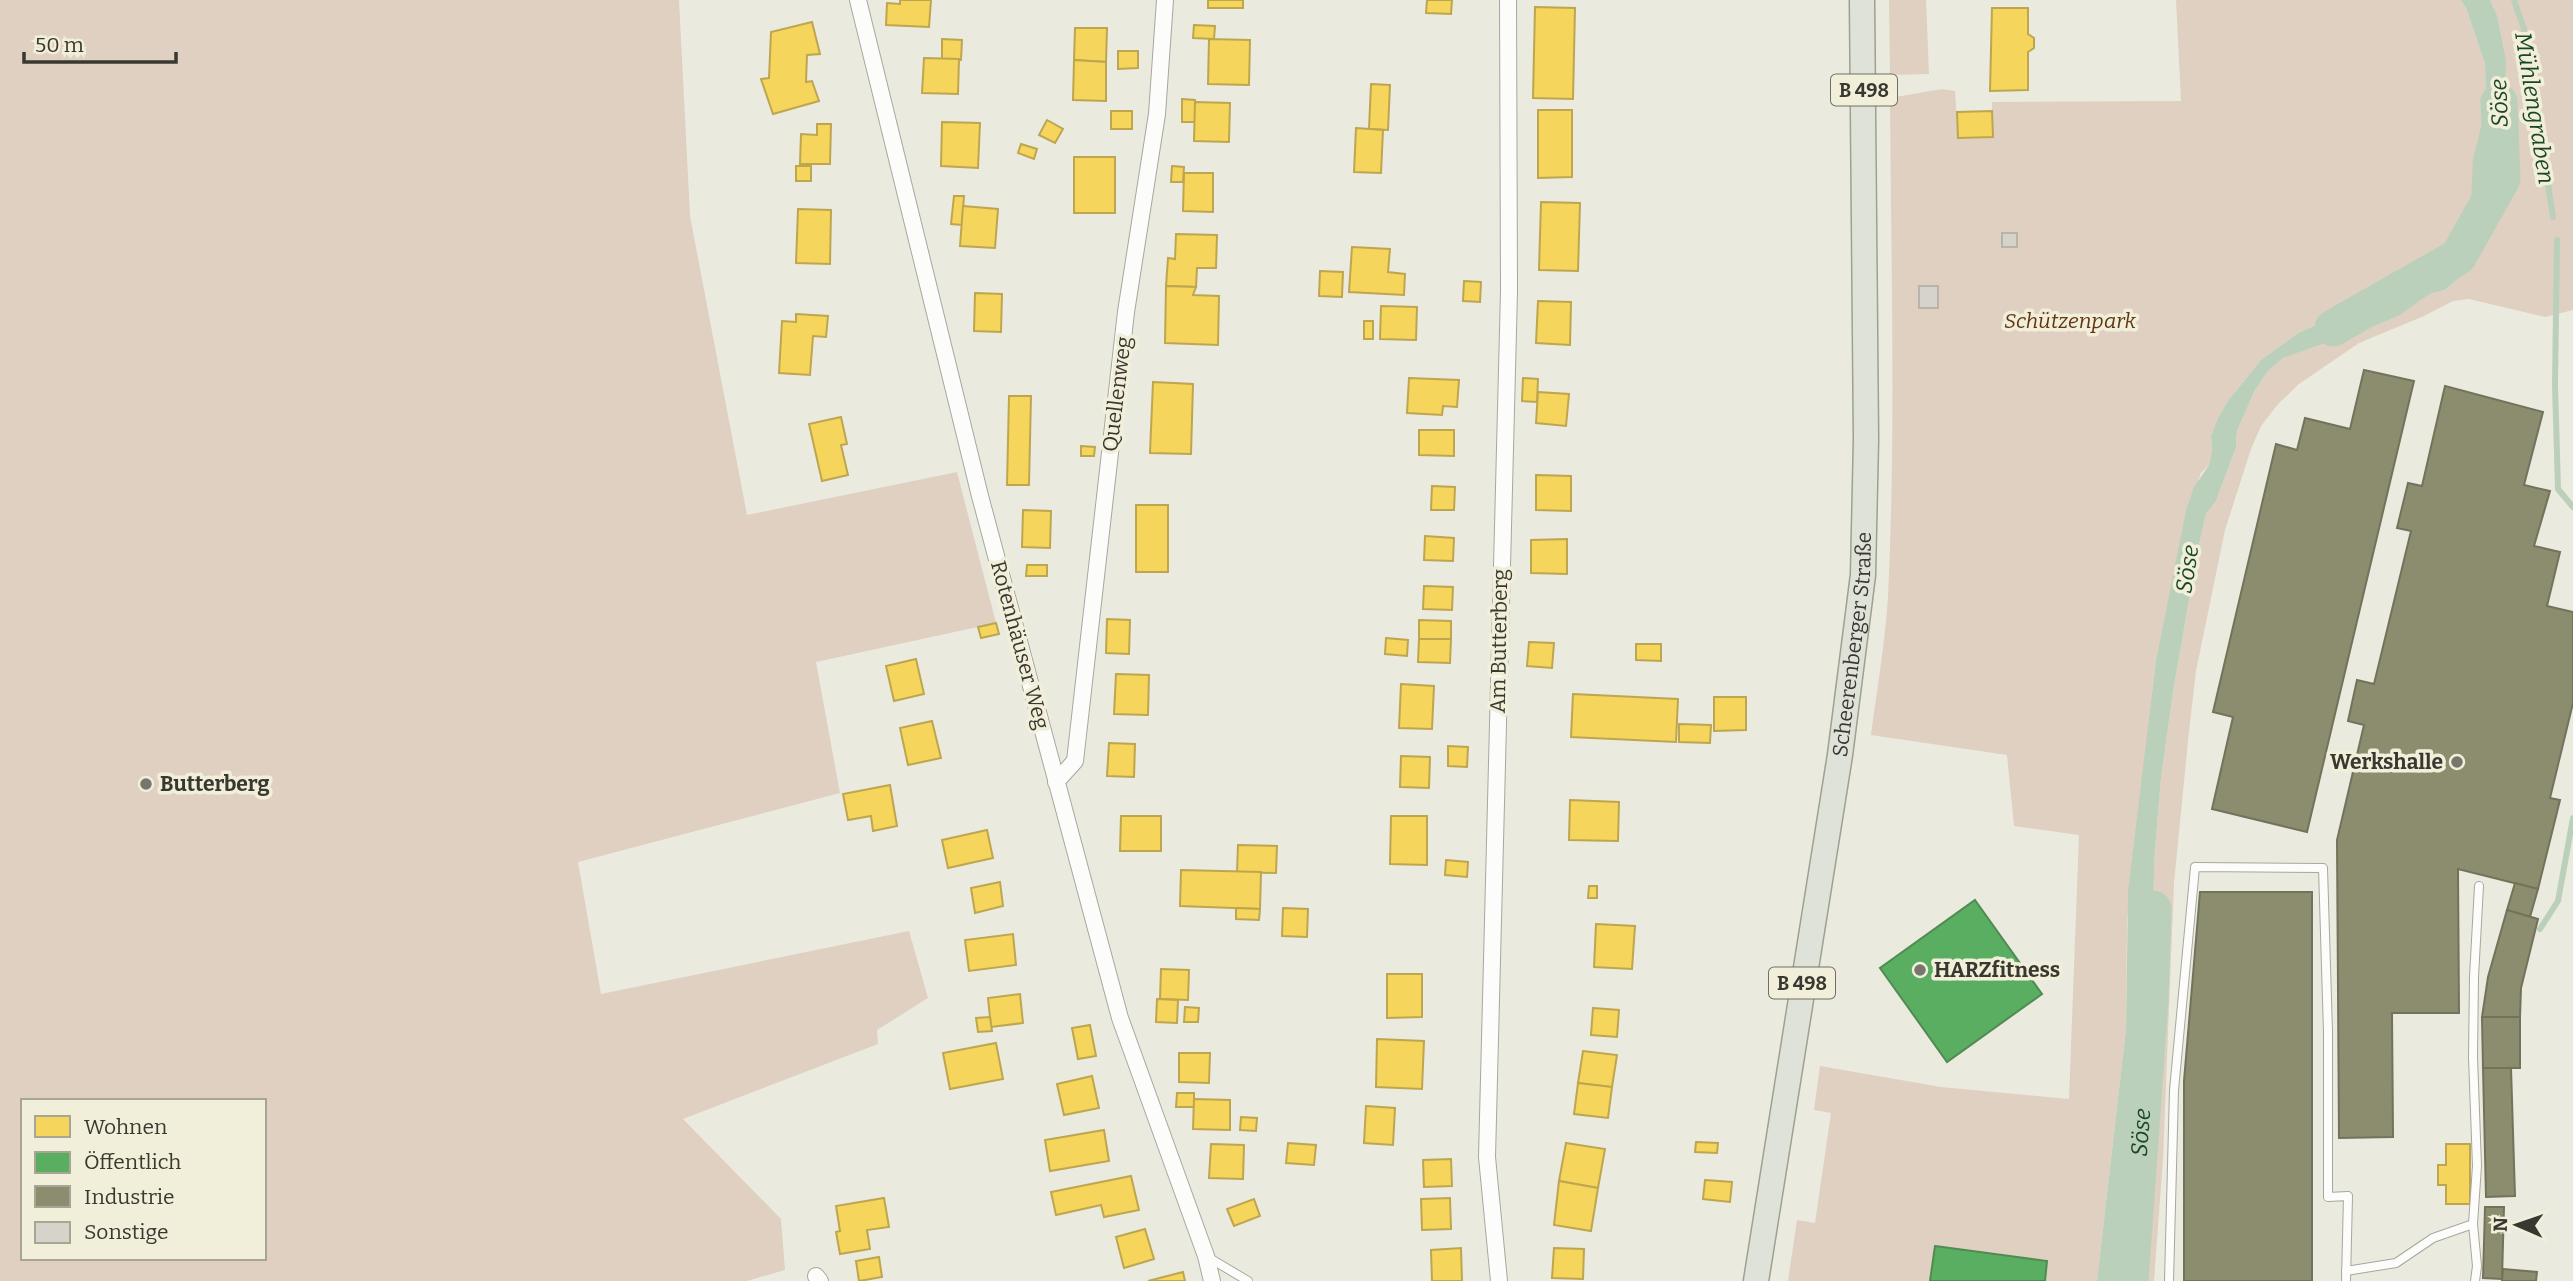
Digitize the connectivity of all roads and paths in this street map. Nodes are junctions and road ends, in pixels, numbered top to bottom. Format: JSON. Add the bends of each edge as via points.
{"nodes":[{"id":1,"x":858,"y":0,"type":"edge"},
{"id":2,"x":1165,"y":0,"type":"edge"},
{"id":3,"x":1508,"y":0,"type":"edge"},
{"id":4,"x":1862,"y":0,"type":"edge"},
{"id":5,"x":1056,"y":782,"type":"junction"},
{"id":6,"x":2479,"y":886,"type":"dead end"},
{"id":7,"x":2473,"y":1224,"type":"junction"},
{"id":8,"x":1206,"y":1256,"type":"junction"},
{"id":9,"x":2346,"y":1271,"type":"junction"},
{"id":10,"x":1212,"y":1281,"type":"edge"},
{"id":11,"x":1248,"y":1281,"type":"edge"},
{"id":12,"x":1499,"y":1281,"type":"edge"},
{"id":13,"x":1756,"y":1281,"type":"edge"},
{"id":14,"x":2169,"y":1281,"type":"edge"},
{"id":15,"x":2346,"y":1281,"type":"edge"},
{"id":16,"x":2475,"y":1281,"type":"edge"}],
"edges":[{"from":1,"to":5,"type":"street","name":"Rotenhäuser Weg"},
{"from":2,"to":5,"type":"street","name":"Quellenweg","via":[[1157,114],[1126,312],[1074,761]]},
{"from":3,"to":12,"type":"street","name":"Am Butterberg","via":[[1509,291],[1487,1157]]},
{"from":4,"to":13,"type":"main road","name":"Scheerenberger Straße","number":"B 498","via":[[1863,575],[1840,755]]},
{"from":5,"to":8,"type":"street","name":"Rotenhäuser Weg","via":[[1120,1018]]},
{"from":6,"to":7,"type":"lane"},
{"from":7,"to":9,"type":"lane","via":[[2433,1238],[2396,1263]]},
{"from":7,"to":16,"type":"lane"},
{"from":8,"to":10,"type":"street","name":"Rotenhäuser Weg"},
{"from":8,"to":11,"type":"lane"},
{"from":9,"to":14,"type":"lane","via":[[2348,1196],[2328,1197],[2329,1032],[2323,868],[2194,867],[2174,1090]]},
{"from":9,"to":15,"type":"lane"}]}
